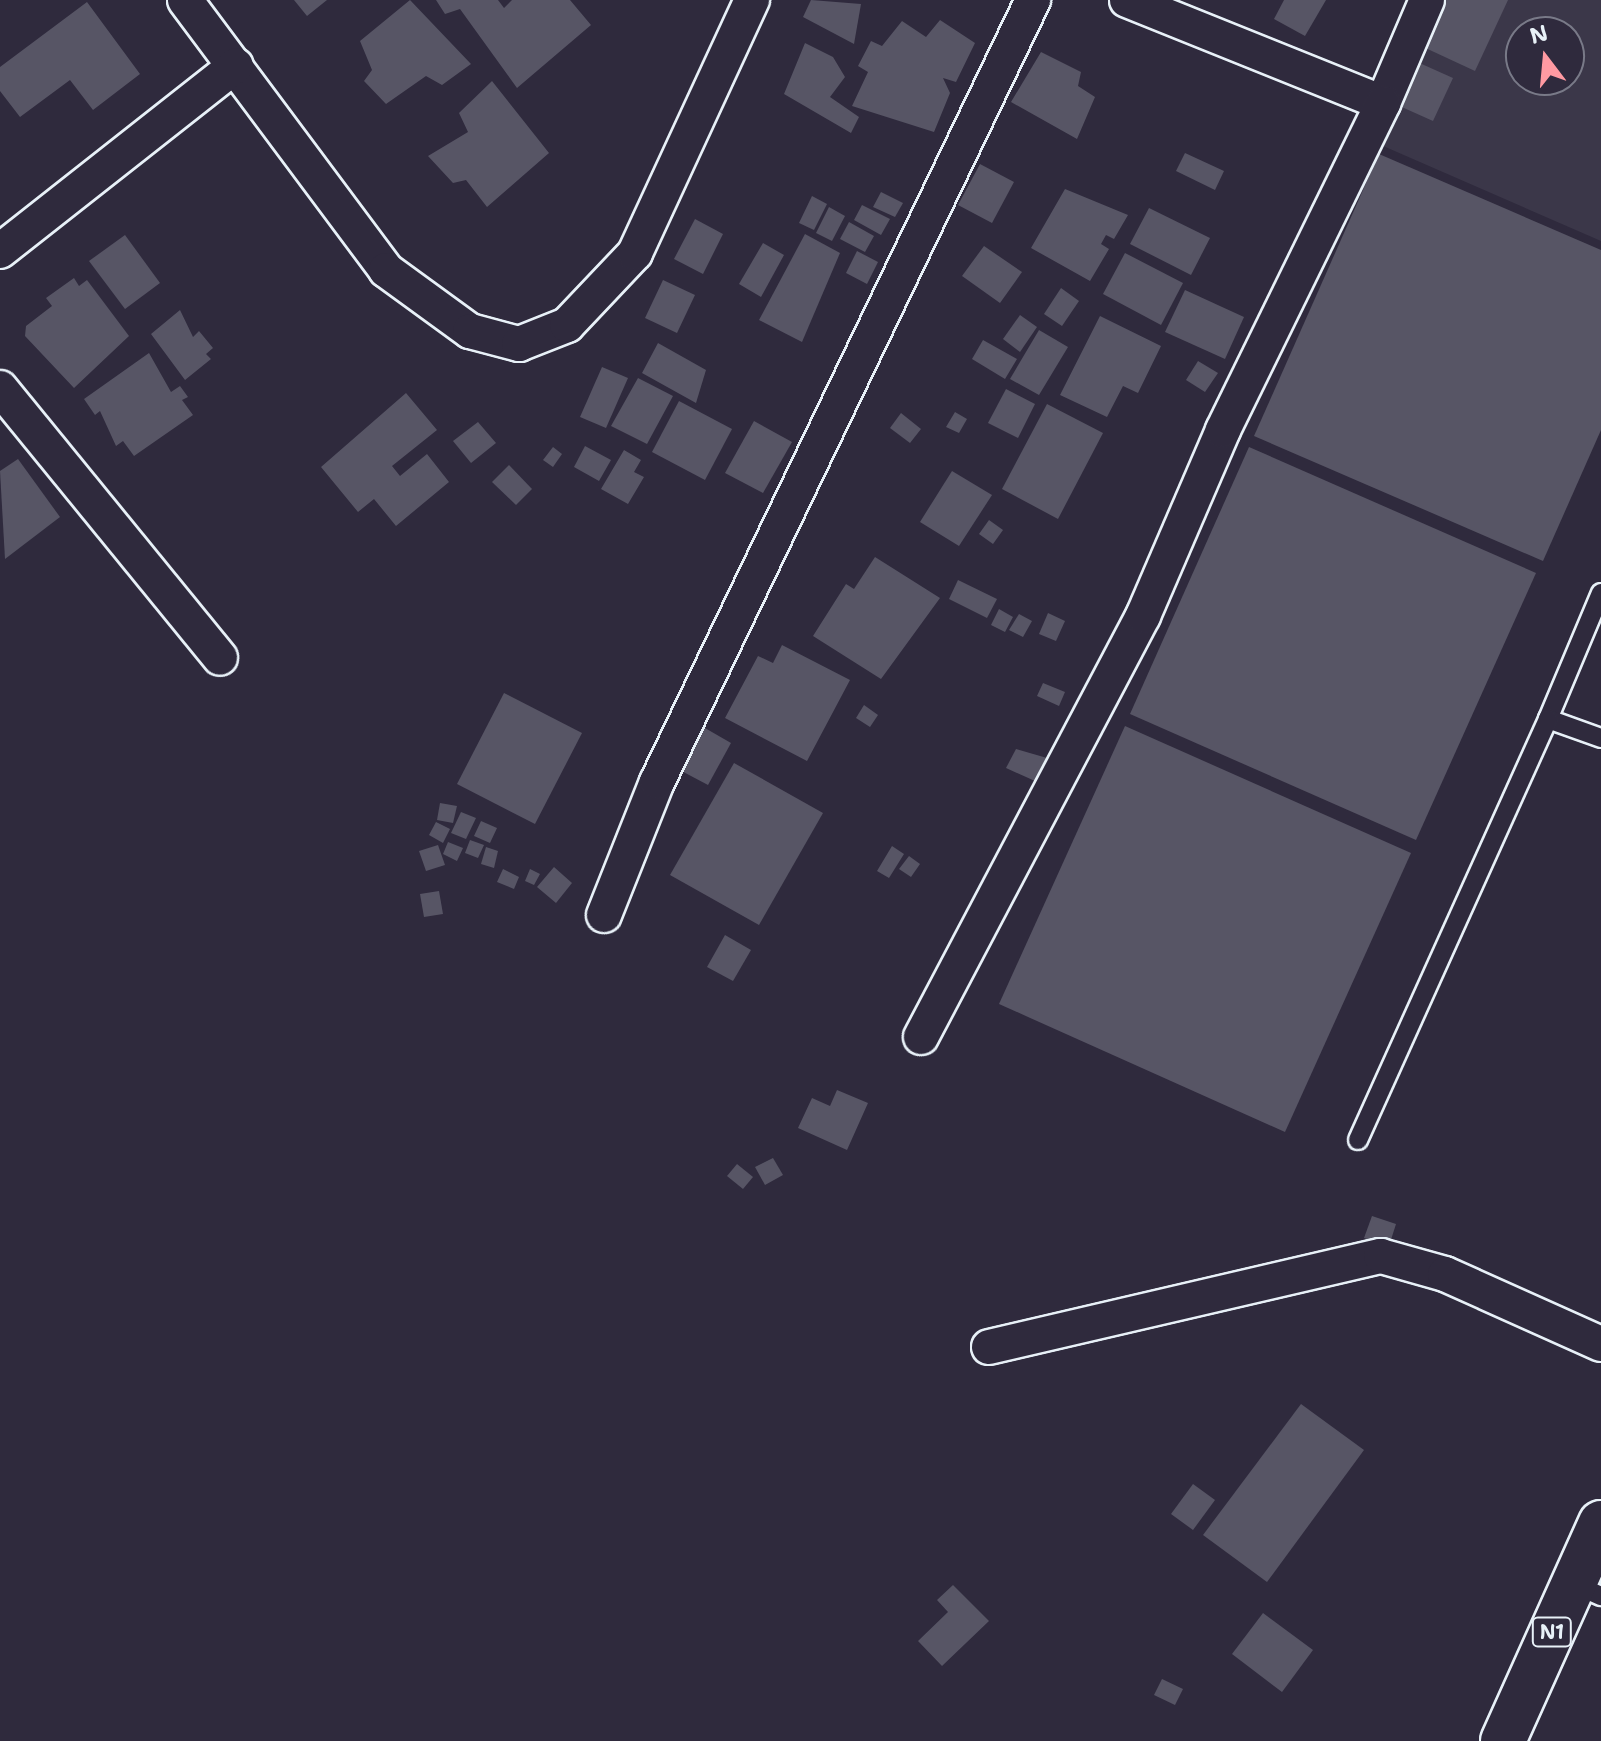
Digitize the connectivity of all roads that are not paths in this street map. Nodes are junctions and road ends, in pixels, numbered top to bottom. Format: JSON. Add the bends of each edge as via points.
{"nodes":[{"id":1,"x":185,"y":0,"type":"edge"},
{"id":2,"x":752,"y":0,"type":"edge"},
{"id":3,"x":1033,"y":0,"type":"edge"},
{"id":4,"x":1127,"y":0,"type":"edge"},
{"id":5,"x":1427,"y":0,"type":"edge"},
{"id":6,"x":236,"y":65,"type":"junction"},
{"id":7,"x":1383,"y":103,"type":"junction"},
{"id":8,"x":0,"y":251,"type":"edge"},
{"id":9,"x":0,"y":388,"type":"edge"},
{"id":10,"x":12,"y":426,"type":"edge"},
{"id":11,"x":1601,"y":593,"type":"edge"},
{"id":12,"x":220,"y":658,"type":"dead end"},
{"id":13,"x":1548,"y":719,"type":"junction"},
{"id":14,"x":1601,"y":738,"type":"edge"},
{"id":15,"x":604,"y":915,"type":"dead end"},
{"id":16,"x":921,"y":1037,"type":"dead end"},
{"id":17,"x":1358,"y":1140,"type":"dead end"},
{"id":18,"x":1601,"y":1344,"type":"edge"},
{"id":19,"x":989,"y":1347,"type":"dead end"},
{"id":20,"x":1601,"y":1523,"type":"edge"},
{"id":21,"x":1587,"y":1590,"type":"edge"},
{"id":22,"x":1503,"y":1741,"type":"edge"}],
"edges":[{"from":1,"to":6,"type":"street"},
{"from":2,"to":6,"type":"street","via":[[635,253],[567,325],[519,344],[470,331],[386,270]]},
{"from":3,"to":15,"type":"street","via":[[657,782]]},
{"from":4,"to":7,"type":"street"},
{"from":5,"to":7,"type":"street"},
{"from":6,"to":8,"type":"street"},
{"from":7,"to":16,"type":"street","via":[[1223,430],[1143,616]]},
{"from":9,"to":10,"type":"street"},
{"from":10,"to":12,"type":"street"},
{"from":11,"to":13,"type":"lane"},
{"from":13,"to":14,"type":"lane"},
{"from":13,"to":17,"type":"lane"},
{"from":18,"to":19,"type":"street","via":[[1445,1274],[1381,1256]]},
{"from":20,"to":21,"type":"highway","number":"N1"},
{"from":21,"to":22,"type":"highway","number":"N1"}]}
